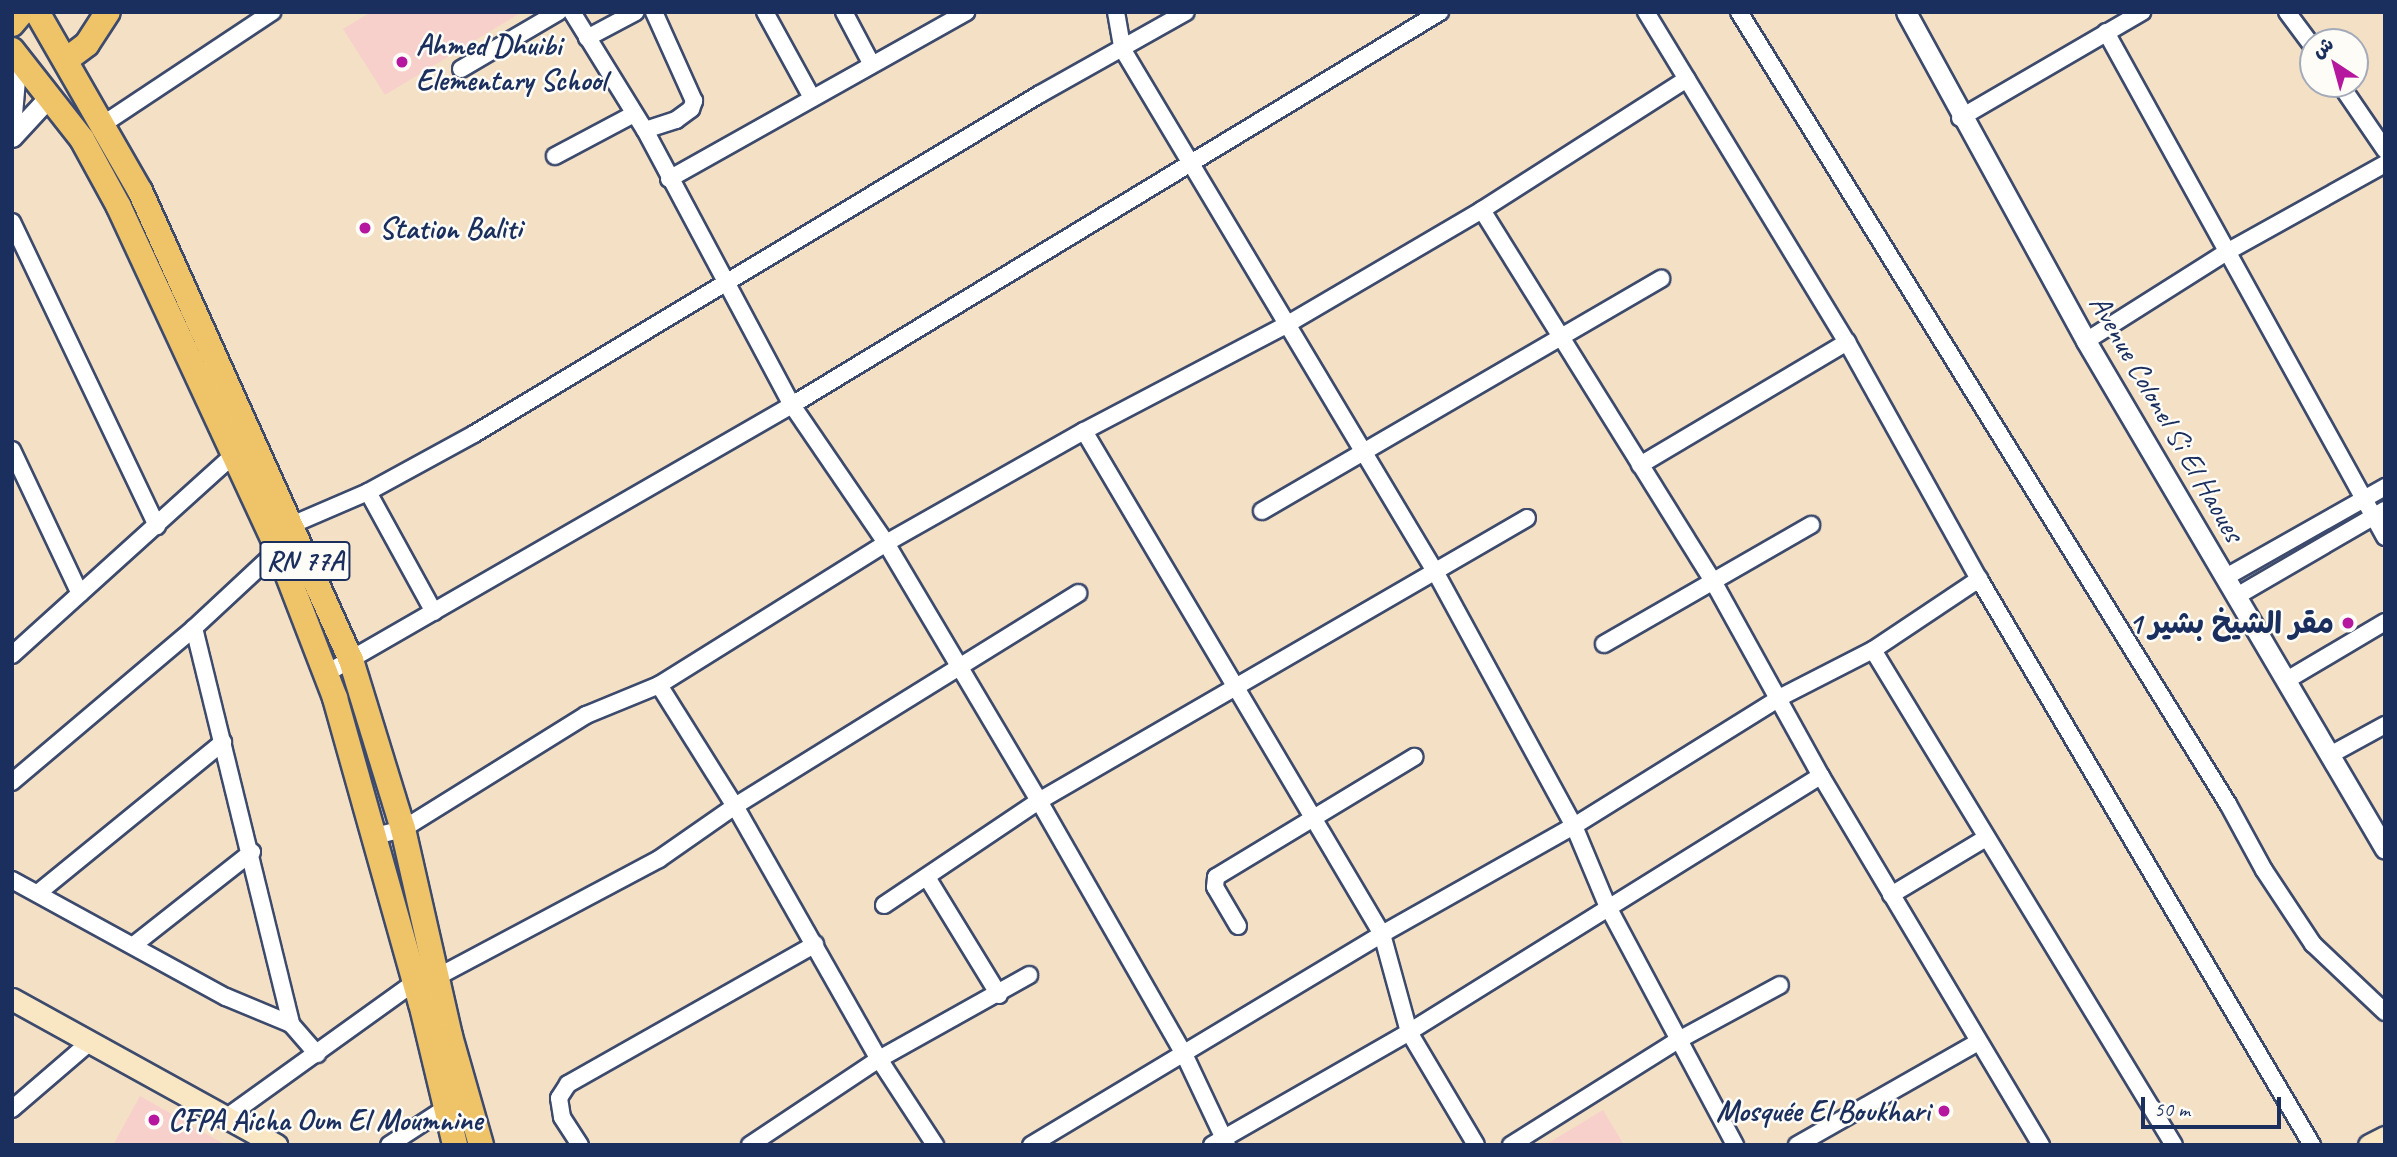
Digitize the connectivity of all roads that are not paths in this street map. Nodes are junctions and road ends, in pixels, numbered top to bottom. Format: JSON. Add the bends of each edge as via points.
{"nodes":[{"id":1,"x":22,"y":12,"type":"edge"},
{"id":2,"x":37,"y":12,"type":"edge"},
{"id":3,"x":108,"y":12,"type":"edge"},
{"id":4,"x":272,"y":12,"type":"edge"},
{"id":5,"x":558,"y":12,"type":"edge"},
{"id":6,"x":572,"y":12,"type":"edge"},
{"id":7,"x":636,"y":12,"type":"edge"},
{"id":8,"x":654,"y":12,"type":"edge"},
{"id":9,"x":765,"y":12,"type":"edge"},
{"id":10,"x":844,"y":12,"type":"edge"},
{"id":11,"x":966,"y":12,"type":"edge"},
{"id":12,"x":1116,"y":12,"type":"edge"},
{"id":13,"x":1186,"y":12,"type":"edge"},
{"id":14,"x":1440,"y":12,"type":"edge"},
{"id":15,"x":1646,"y":12,"type":"edge"},
{"id":16,"x":1739,"y":12,"type":"edge"},
{"id":17,"x":1906,"y":12,"type":"edge"},
{"id":18,"x":2142,"y":12,"type":"edge"},
{"id":19,"x":2287,"y":12,"type":"edge"},
{"id":20,"x":12,"y":24,"type":"edge"},
{"id":21,"x":2299,"y":28,"type":"edge"},
{"id":22,"x":2106,"y":32,"type":"junction"},
{"id":23,"x":587,"y":38,"type":"junction"},
{"id":24,"x":1122,"y":50,"type":"junction"},
{"id":25,"x":14,"y":53,"type":"edge"},
{"id":26,"x":66,"y":60,"type":"junction"},
{"id":27,"x":872,"y":63,"type":"junction"},
{"id":28,"x":461,"y":69,"type":"dead end"},
{"id":29,"x":1688,"y":79,"type":"junction"},
{"id":30,"x":49,"y":97,"type":"junction"},
{"id":31,"x":2350,"y":98,"type":"edge"},
{"id":32,"x":812,"y":99,"type":"junction"},
{"id":33,"x":12,"y":114,"type":"edge"},
{"id":34,"x":634,"y":114,"type":"junction"},
{"id":35,"x":1961,"y":118,"type":"junction"},
{"id":36,"x":105,"y":123,"type":"junction"},
{"id":37,"x":645,"y":130,"type":"junction"},
{"id":38,"x":12,"y":137,"type":"edge"},
{"id":39,"x":2385,"y":150,"type":"edge"},
{"id":40,"x":555,"y":156,"type":"dead end"},
{"id":41,"x":1193,"y":164,"type":"junction"},
{"id":42,"x":2385,"y":164,"type":"edge"},
{"id":43,"x":668,"y":179,"type":"junction"},
{"id":44,"x":1482,"y":209,"type":"junction"},
{"id":45,"x":12,"y":222,"type":"edge"},
{"id":46,"x":2225,"y":253,"type":"junction"},
{"id":47,"x":1661,"y":279,"type":"dead end"},
{"id":48,"x":727,"y":282,"type":"junction"},
{"id":49,"x":1286,"y":325,"type":"junction"},
{"id":50,"x":1561,"y":337,"type":"junction"},
{"id":51,"x":2085,"y":341,"type":"junction"},
{"id":52,"x":1847,"y":342,"type":"junction"},
{"id":53,"x":792,"y":405,"type":"junction"},
{"id":54,"x":1084,"y":431,"type":"junction"},
{"id":55,"x":242,"y":448,"type":"junction"},
{"id":56,"x":12,"y":450,"type":"edge"},
{"id":57,"x":1363,"y":452,"type":"junction"},
{"id":58,"x":1640,"y":465,"type":"junction"},
{"id":59,"x":2385,"y":488,"type":"edge"},
{"id":60,"x":368,"y":492,"type":"junction"},
{"id":61,"x":2365,"y":499,"type":"junction"},
{"id":62,"x":1262,"y":511,"type":"dead end"},
{"id":63,"x":2379,"y":514,"type":"edge"},
{"id":64,"x":1527,"y":518,"type":"dead end"},
{"id":65,"x":1811,"y":525,"type":"dead end"},
{"id":66,"x":157,"y":526,"type":"junction"},
{"id":67,"x":289,"y":526,"type":"junction"},
{"id":68,"x":2385,"y":537,"type":"edge"},
{"id":69,"x":886,"y":543,"type":"junction"},
{"id":70,"x":278,"y":550,"type":"junction"},
{"id":71,"x":1436,"y":573,"type":"junction"},
{"id":72,"x":2226,"y":577,"type":"junction"},
{"id":73,"x":1979,"y":579,"type":"junction"},
{"id":74,"x":1714,"y":583,"type":"junction"},
{"id":75,"x":1078,"y":593,"type":"dead end"},
{"id":76,"x":80,"y":594,"type":"junction"},
{"id":77,"x":2237,"y":596,"type":"junction"},
{"id":78,"x":434,"y":612,"type":"junction"},
{"id":79,"x":2385,"y":622,"type":"edge"},
{"id":80,"x":194,"y":628,"type":"junction"},
{"id":81,"x":1604,"y":645,"type":"dead end"},
{"id":82,"x":1872,"y":650,"type":"junction"},
{"id":83,"x":12,"y":655,"type":"edge"},
{"id":84,"x":351,"y":660,"type":"junction"},
{"id":85,"x":961,"y":669,"type":"junction"},
{"id":86,"x":327,"y":673,"type":"junction"},
{"id":87,"x":2287,"y":680,"type":"junction"},
{"id":88,"x":659,"y":685,"type":"junction"},
{"id":89,"x":1236,"y":690,"type":"junction"},
{"id":90,"x":1781,"y":697,"type":"junction"},
{"id":91,"x":2385,"y":725,"type":"edge"},
{"id":92,"x":223,"y":742,"type":"junction"},
{"id":93,"x":2330,"y":755,"type":"junction"},
{"id":94,"x":1414,"y":757,"type":"dead end"},
{"id":95,"x":1821,"y":776,"type":"junction"},
{"id":96,"x":12,"y":782,"type":"edge"},
{"id":97,"x":1039,"y":801,"type":"junction"},
{"id":98,"x":735,"y":806,"type":"junction"},
{"id":99,"x":1313,"y":817,"type":"junction"},
{"id":100,"x":1574,"y":826,"type":"junction"},
{"id":101,"x":403,"y":829,"type":"junction"},
{"id":102,"x":376,"y":836,"type":"junction"},
{"id":103,"x":1986,"y":838,"type":"junction"},
{"id":104,"x":2385,"y":849,"type":"edge"},
{"id":105,"x":252,"y":852,"type":"junction"},
{"id":106,"x":928,"y":879,"type":"junction"},
{"id":107,"x":12,"y":880,"type":"edge"},
{"id":108,"x":38,"y":893,"type":"junction"},
{"id":109,"x":1891,"y":895,"type":"junction"},
{"id":110,"x":884,"y":905,"type":"dead end"},
{"id":111,"x":1607,"y":905,"type":"junction"},
{"id":112,"x":1238,"y":926,"type":"dead end"},
{"id":113,"x":1382,"y":934,"type":"junction"},
{"id":114,"x":135,"y":944,"type":"junction"},
{"id":115,"x":815,"y":944,"type":"junction"},
{"id":116,"x":1029,"y":975,"type":"dead end"},
{"id":117,"x":439,"y":976,"type":"junction"},
{"id":118,"x":415,"y":982,"type":"junction"},
{"id":119,"x":1780,"y":985,"type":"dead end"},
{"id":120,"x":999,"y":995,"type":"junction"},
{"id":121,"x":12,"y":999,"type":"edge"},
{"id":122,"x":2385,"y":1012,"type":"edge"},
{"id":123,"x":291,"y":1024,"type":"junction"},
{"id":124,"x":1409,"y":1032,"type":"junction"},
{"id":125,"x":1677,"y":1041,"type":"junction"},
{"id":126,"x":90,"y":1042,"type":"junction"},
{"id":127,"x":1978,"y":1042,"type":"junction"},
{"id":128,"x":317,"y":1054,"type":"junction"},
{"id":129,"x":1184,"y":1054,"type":"junction"},
{"id":130,"x":879,"y":1059,"type":"junction"},
{"id":131,"x":467,"y":1098,"type":"junction"},
{"id":132,"x":444,"y":1107,"type":"junction"},
{"id":133,"x":12,"y":1109,"type":"edge"},
{"id":134,"x":227,"y":1117,"type":"junction"},
{"id":135,"x":2385,"y":1137,"type":"edge"},
{"id":136,"x":1221,"y":1142,"type":"edge"},
{"id":137,"x":276,"y":1145,"type":"edge"},
{"id":138,"x":389,"y":1145,"type":"edge"},
{"id":139,"x":455,"y":1145,"type":"edge"},
{"id":140,"x":481,"y":1145,"type":"edge"},
{"id":141,"x":580,"y":1145,"type":"edge"},
{"id":142,"x":750,"y":1145,"type":"edge"},
{"id":143,"x":935,"y":1145,"type":"edge"},
{"id":144,"x":1031,"y":1145,"type":"edge"},
{"id":145,"x":1476,"y":1145,"type":"edge"},
{"id":146,"x":1511,"y":1145,"type":"edge"},
{"id":147,"x":1735,"y":1145,"type":"edge"},
{"id":148,"x":1797,"y":1145,"type":"edge"},
{"id":149,"x":2041,"y":1145,"type":"edge"},
{"id":150,"x":2174,"y":1145,"type":"edge"},
{"id":151,"x":2312,"y":1145,"type":"edge"},
{"id":152,"x":2370,"y":1145,"type":"edge"}],
"edges":[{"from":1,"to":20,"type":"main road"},
{"from":2,"to":26,"type":"main road","number":"RN 77A"},
{"from":3,"to":26,"type":"main road","via":[[87,44]]},
{"from":4,"to":36,"type":"street"},
{"from":5,"to":28,"type":"street"},
{"from":6,"to":23,"type":"street"},
{"from":7,"to":23,"type":"street"},
{"from":8,"to":37,"type":"street","via":[[694,101],[676,120]]},
{"from":9,"to":32,"type":"street"},
{"from":10,"to":27,"type":"street"},
{"from":11,"to":27,"type":"street"},
{"from":12,"to":24,"type":"street"},
{"from":13,"to":24,"type":"street"},
{"from":14,"to":41,"type":"street"},
{"from":15,"to":29,"type":"street"},
{"from":16,"to":122,"type":"street","via":[[2264,870],[2313,944]]},
{"from":17,"to":35,"type":"street","name":"Avenue Colonel Si El Haoues"},
{"from":18,"to":22,"type":"street"},
{"from":19,"to":21,"type":"street"},
{"from":22,"to":35,"type":"street"},
{"from":22,"to":46,"type":"street"},
{"from":23,"to":34,"type":"street"},
{"from":24,"to":41,"type":"street"},
{"from":24,"to":48,"type":"street","via":[[1040,94]]},
{"from":25,"to":30,"type":"main road"},
{"from":25,"to":33,"type":"street"},
{"from":26,"to":36,"type":"main road","number":"RN 77A"},
{"from":27,"to":32,"type":"street"},
{"from":29,"to":44,"type":"street"},
{"from":29,"to":52,"type":"street"},
{"from":30,"to":38,"type":"street"},
{"from":30,"to":55,"type":"main road","via":[[82,139]]},
{"from":31,"to":39,"type":"street"},
{"from":32,"to":43,"type":"street"},
{"from":34,"to":37,"type":"street"},
{"from":34,"to":40,"type":"street"},
{"from":35,"to":51,"type":"street","name":"Avenue Colonel Si El Haoues"},
{"from":36,"to":55,"type":"main road","number":"RN 77A","via":[[177,267]]},
{"from":37,"to":43,"type":"street"},
{"from":41,"to":49,"type":"street"},
{"from":41,"to":53,"type":"street"},
{"from":42,"to":46,"type":"street"},
{"from":43,"to":48,"type":"street"},
{"from":44,"to":49,"type":"street"},
{"from":44,"to":50,"type":"street"},
{"from":45,"to":66,"type":"street"},
{"from":46,"to":51,"type":"street"},
{"from":46,"to":61,"type":"street"},
{"from":47,"to":50,"type":"street"},
{"from":48,"to":53,"type":"street"},
{"from":48,"to":60,"type":"street"},
{"from":49,"to":54,"type":"street"},
{"from":49,"to":57,"type":"street"},
{"from":50,"to":57,"type":"street"},
{"from":50,"to":58,"type":"street"},
{"from":51,"to":72,"type":"street","name":"Avenue Colonel Si El Haoues"},
{"from":52,"to":58,"type":"street"},
{"from":52,"to":73,"type":"street"},
{"from":53,"to":69,"type":"street"},
{"from":53,"to":78,"type":"street"},
{"from":54,"to":69,"type":"street"},
{"from":54,"to":89,"type":"street"},
{"from":55,"to":66,"type":"street"},
{"from":55,"to":67,"type":"main road","number":"RN 77A"},
{"from":55,"to":70,"type":"main road"},
{"from":56,"to":76,"type":"street"},
{"from":57,"to":62,"type":"street"},
{"from":57,"to":71,"type":"street"},
{"from":58,"to":74,"type":"street"},
{"from":59,"to":61,"type":"street"},
{"from":60,"to":67,"type":"street"},
{"from":60,"to":78,"type":"street"},
{"from":61,"to":63,"type":"street"},
{"from":61,"to":72,"type":"street"},
{"from":63,"to":68,"type":"street"},
{"from":63,"to":77,"type":"street"},
{"from":64,"to":71,"type":"street"},
{"from":65,"to":74,"type":"street"},
{"from":66,"to":76,"type":"street"},
{"from":67,"to":70,"type":"street"},
{"from":67,"to":84,"type":"main road","number":"RN 77A"},
{"from":69,"to":85,"type":"street"},
{"from":69,"to":88,"type":"street"},
{"from":70,"to":80,"type":"street"},
{"from":70,"to":86,"type":"main road"},
{"from":71,"to":89,"type":"street"},
{"from":71,"to":100,"type":"street"},
{"from":72,"to":77,"type":"street","name":"Avenue Colonel Si El Haoues"},
{"from":73,"to":82,"type":"street"},
{"from":73,"to":151,"type":"street"},
{"from":74,"to":81,"type":"street"},
{"from":74,"to":90,"type":"street"},
{"from":75,"to":85,"type":"street"},
{"from":76,"to":83,"type":"street"},
{"from":77,"to":87,"type":"street","name":"Avenue Colonel Si El Haoues"},
{"from":78,"to":84,"type":"street"},
{"from":79,"to":87,"type":"street"},
{"from":80,"to":92,"type":"street"},
{"from":80,"to":96,"type":"street"},
{"from":82,"to":90,"type":"street"},
{"from":82,"to":103,"type":"street"},
{"from":84,"to":86,"type":"street"},
{"from":84,"to":101,"type":"main road","number":"RN 77A"},
{"from":85,"to":97,"type":"street"},
{"from":85,"to":98,"type":"street"},
{"from":86,"to":102,"type":"main road"},
{"from":87,"to":93,"type":"street","name":"Avenue Colonel Si El Haoues"},
{"from":88,"to":98,"type":"street"},
{"from":88,"to":101,"type":"street","via":[[586,715]]},
{"from":89,"to":97,"type":"street"},
{"from":89,"to":99,"type":"street"},
{"from":90,"to":95,"type":"street"},
{"from":90,"to":100,"type":"street"},
{"from":91,"to":93,"type":"street"},
{"from":92,"to":105,"type":"street"},
{"from":92,"to":108,"type":"street"},
{"from":93,"to":104,"type":"street","name":"Avenue Colonel Si El Haoues"},
{"from":94,"to":99,"type":"street"},
{"from":95,"to":109,"type":"street"},
{"from":95,"to":111,"type":"street"},
{"from":97,"to":106,"type":"street"},
{"from":97,"to":129,"type":"street"},
{"from":98,"to":115,"type":"street"},
{"from":98,"to":117,"type":"street","via":[[659,859]]},
{"from":99,"to":112,"type":"street","via":[[1216,877],[1215,887]]},
{"from":99,"to":113,"type":"street"},
{"from":100,"to":111,"type":"street"},
{"from":100,"to":113,"type":"street"},
{"from":101,"to":102,"type":"street"},
{"from":101,"to":117,"type":"main road","number":"RN 77A"},
{"from":102,"to":118,"type":"main road"},
{"from":103,"to":109,"type":"street"},
{"from":103,"to":150,"type":"street"},
{"from":105,"to":114,"type":"street"},
{"from":105,"to":123,"type":"street"},
{"from":106,"to":110,"type":"street"},
{"from":106,"to":120,"type":"street"},
{"from":107,"to":108,"type":"street"},
{"from":108,"to":114,"type":"street"},
{"from":109,"to":127,"type":"street"},
{"from":111,"to":124,"type":"street"},
{"from":111,"to":125,"type":"street"},
{"from":113,"to":124,"type":"street"},
{"from":113,"to":129,"type":"street"},
{"from":114,"to":123,"type":"street","via":[[226,997]]},
{"from":115,"to":130,"type":"street"},
{"from":115,"to":141,"type":"street","via":[[568,1084],[559,1098],[562,1116]]},
{"from":116,"to":120,"type":"street"},
{"from":117,"to":118,"type":"street"},
{"from":117,"to":131,"type":"main road","number":"RN 77A"},
{"from":118,"to":128,"type":"street"},
{"from":118,"to":132,"type":"main road"},
{"from":119,"to":125,"type":"street"},
{"from":120,"to":130,"type":"street"},
{"from":121,"to":126,"type":"main road"},
{"from":123,"to":128,"type":"street"},
{"from":124,"to":136,"type":"street"},
{"from":124,"to":145,"type":"street"},
{"from":125,"to":146,"type":"street"},
{"from":125,"to":147,"type":"street"},
{"from":126,"to":133,"type":"street"},
{"from":126,"to":134,"type":"main road"},
{"from":127,"to":148,"type":"street"},
{"from":127,"to":149,"type":"street"},
{"from":128,"to":134,"type":"street"},
{"from":129,"to":136,"type":"street"},
{"from":129,"to":144,"type":"street"},
{"from":130,"to":142,"type":"street"},
{"from":130,"to":143,"type":"street"},
{"from":131,"to":132,"type":"street"},
{"from":131,"to":140,"type":"main road","number":"RN 77A"},
{"from":132,"to":138,"type":"street"},
{"from":132,"to":139,"type":"main road"},
{"from":134,"to":137,"type":"main road"},
{"from":135,"to":152,"type":"main road"}]}
